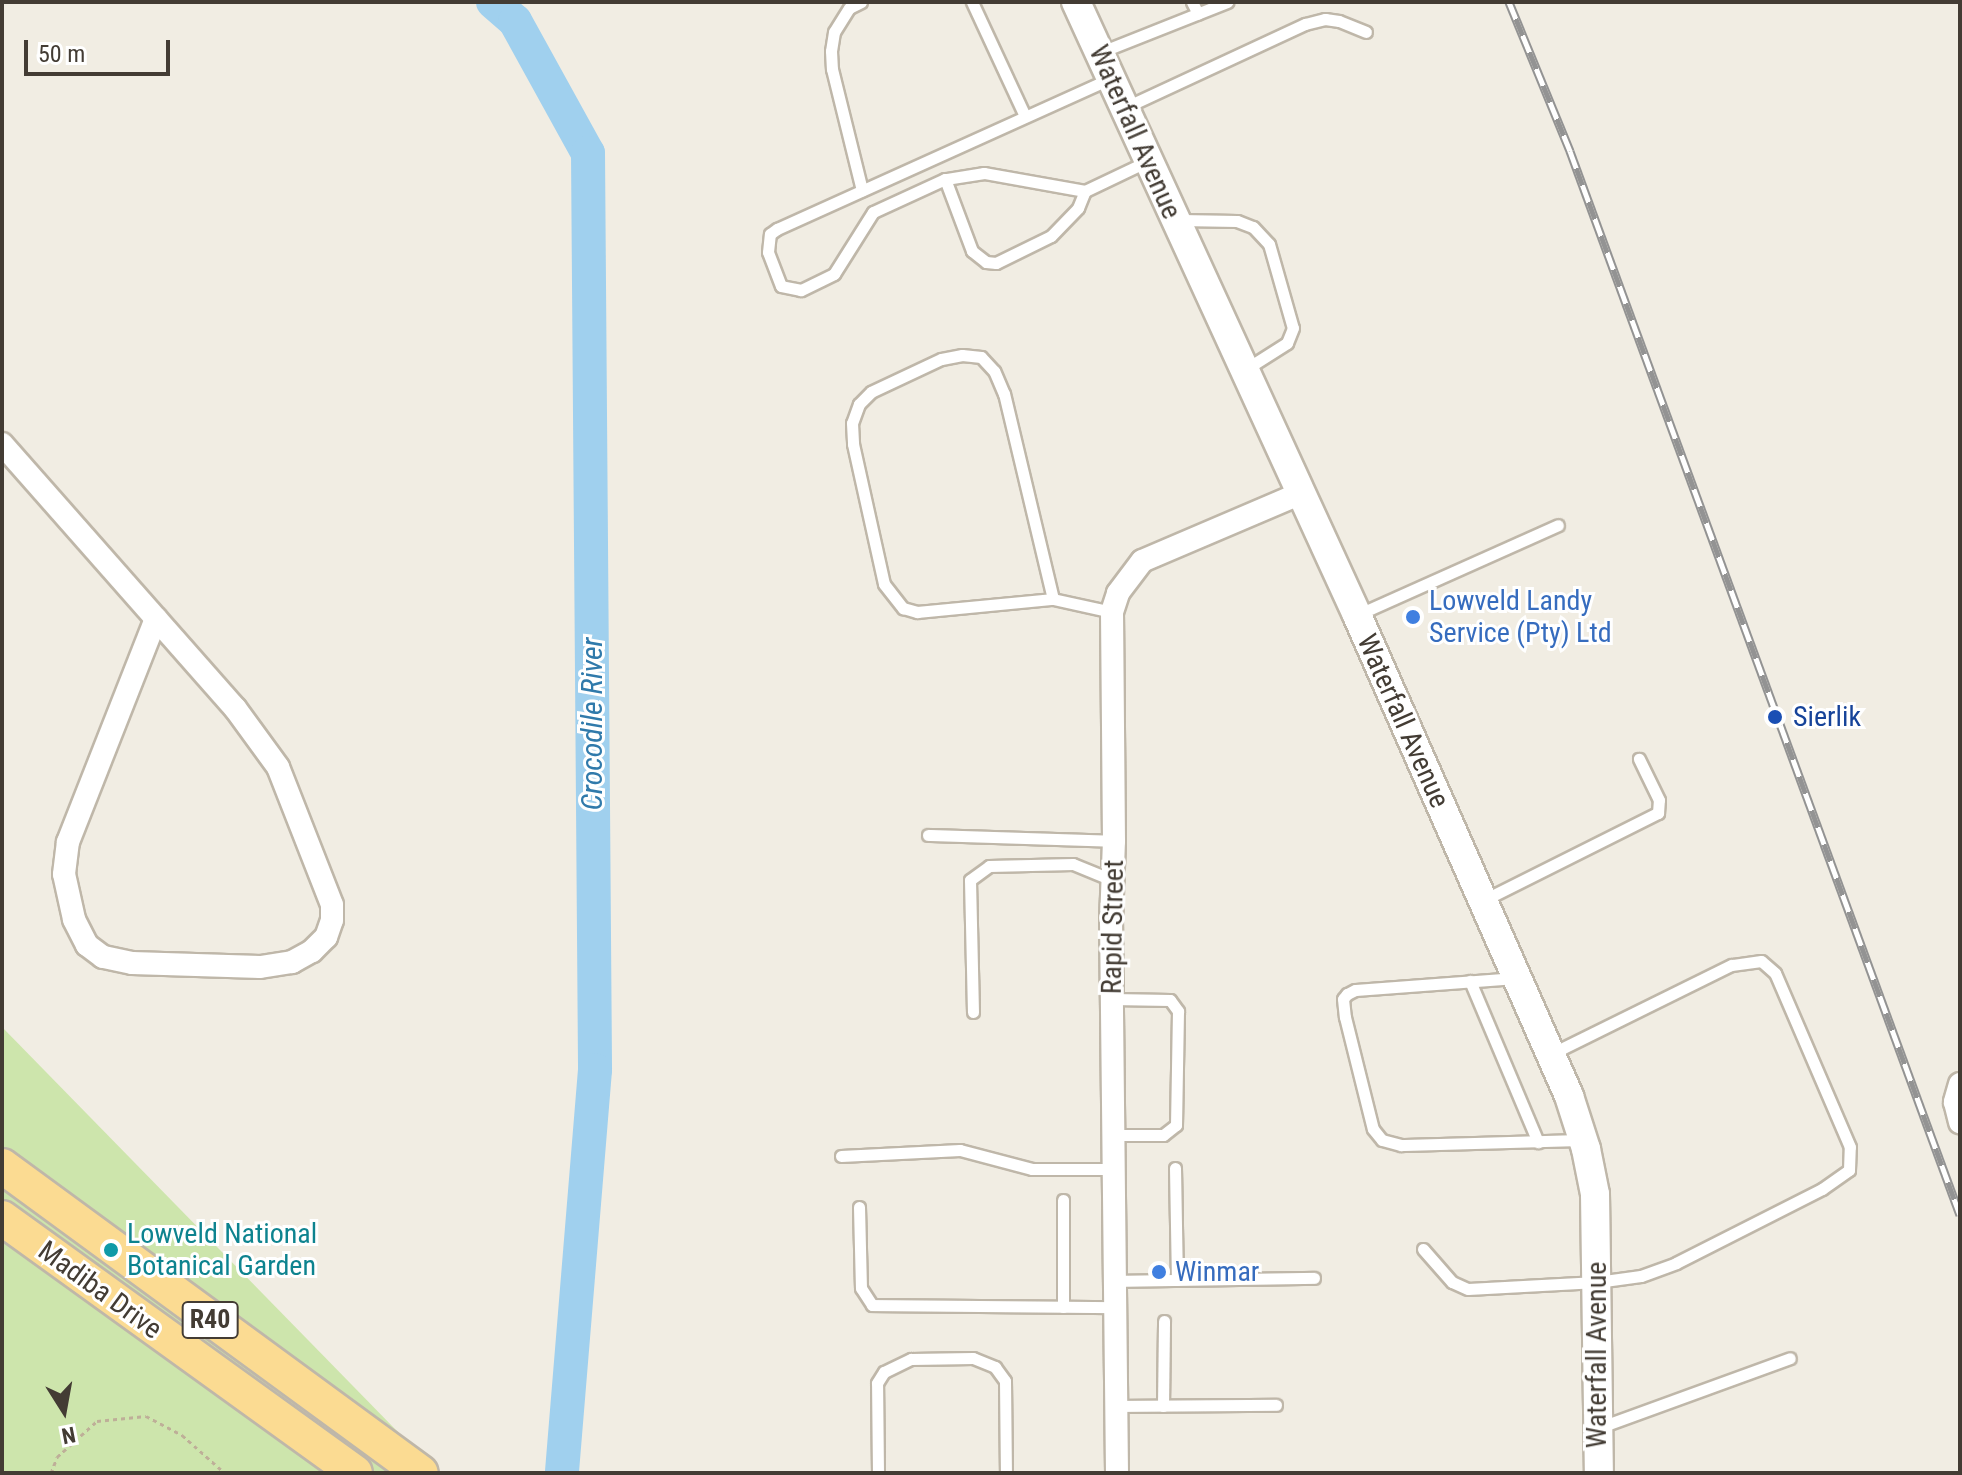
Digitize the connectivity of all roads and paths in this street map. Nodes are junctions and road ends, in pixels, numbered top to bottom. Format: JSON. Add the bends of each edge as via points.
{"nodes":[{"id":1,"x":861,"y":2,"type":"edge"},
{"id":2,"x":972,"y":2,"type":"edge"},
{"id":3,"x":1076,"y":2,"type":"edge"},
{"id":4,"x":1192,"y":2,"type":"edge"},
{"id":5,"x":1227,"y":2,"type":"edge"},
{"id":6,"x":1198,"y":14,"type":"junction"},
{"id":7,"x":1366,"y":32,"type":"dead end"},
{"id":8,"x":1099,"y":53,"type":"junction"},
{"id":9,"x":1111,"y":78,"type":"junction"},
{"id":10,"x":1124,"y":108,"type":"junction"},
{"id":11,"x":1025,"y":116,"type":"junction"},
{"id":12,"x":1148,"y":161,"type":"junction"},
{"id":13,"x":945,"y":179,"type":"junction"},
{"id":14,"x":862,"y":190,"type":"junction"},
{"id":15,"x":1085,"y":191,"type":"junction"},
{"id":16,"x":1175,"y":220,"type":"junction"},
{"id":17,"x":1243,"y":371,"type":"junction"},
{"id":18,"x":2,"y":444,"type":"edge"},
{"id":19,"x":1299,"y":494,"type":"junction"},
{"id":20,"x":1558,"y":525,"type":"dead end"},
{"id":21,"x":1053,"y":599,"type":"junction"},
{"id":22,"x":1112,"y":612,"type":"junction"},
{"id":23,"x":1357,"y":615,"type":"junction"},
{"id":24,"x":156,"y":619,"type":"junction"},
{"id":25,"x":1639,"y":759,"type":"dead end"},
{"id":26,"x":928,"y":835,"type":"dead end"},
{"id":27,"x":1114,"y":841,"type":"junction"},
{"id":28,"x":1112,"y":880,"type":"junction"},
{"id":29,"x":1482,"y":901,"type":"junction"},
{"id":30,"x":1516,"y":978,"type":"junction"},
{"id":31,"x":1470,"y":981,"type":"junction"},
{"id":32,"x":1112,"y":999,"type":"junction"},
{"id":33,"x":973,"y":1012,"type":"dead end"},
{"id":34,"x":1550,"y":1054,"type":"junction"},
{"id":35,"x":1960,"y":1084,"type":"edge"},
{"id":36,"x":1960,"y":1122,"type":"edge"},
{"id":37,"x":1113,"y":1135,"type":"junction"},
{"id":38,"x":1584,"y":1140,"type":"junction"},
{"id":39,"x":1538,"y":1142,"type":"junction"},
{"id":40,"x":841,"y":1156,"type":"dead end"},
{"id":41,"x":2,"y":1166,"type":"edge"},
{"id":42,"x":1175,"y":1168,"type":"dead end"},
{"id":43,"x":1114,"y":1169,"type":"junction"},
{"id":44,"x":1063,"y":1200,"type":"dead end"},
{"id":45,"x":859,"y":1207,"type":"dead end"},
{"id":46,"x":2,"y":1218,"type":"edge"},
{"id":47,"x":1423,"y":1249,"type":"dead end"},
{"id":48,"x":1314,"y":1278,"type":"dead end"},
{"id":49,"x":1177,"y":1280,"type":"junction"},
{"id":50,"x":1115,"y":1281,"type":"junction"},
{"id":51,"x":1597,"y":1282,"type":"junction"},
{"id":52,"x":1063,"y":1307,"type":"junction"},
{"id":53,"x":1115,"y":1307,"type":"junction"},
{"id":54,"x":1164,"y":1321,"type":"dead end"},
{"id":55,"x":1790,"y":1358,"type":"dead end"},
{"id":56,"x":1276,"y":1405,"type":"dead end"},
{"id":57,"x":1117,"y":1406,"type":"junction"},
{"id":58,"x":1163,"y":1406,"type":"junction"},
{"id":59,"x":1598,"y":1428,"type":"junction"},
{"id":60,"x":420,"y":1472,"type":"edge"},
{"id":61,"x":1597,"y":1472,"type":"edge"},
{"id":62,"x":51,"y":1473,"type":"edge"},
{"id":63,"x":225,"y":1473,"type":"edge"},
{"id":64,"x":355,"y":1473,"type":"edge"},
{"id":65,"x":878,"y":1473,"type":"edge"},
{"id":66,"x":1006,"y":1473,"type":"edge"},
{"id":67,"x":1117,"y":1473,"type":"edge"}],
"edges":[{"from":1,"to":14,"type":"lane","via":[[849,8],[834,32],[831,51]]},
{"from":2,"to":11,"type":"lane"},
{"from":3,"to":8,"type":"street","name":"Waterfall Avenue"},
{"from":4,"to":6,"type":"lane"},
{"from":5,"to":6,"type":"lane"},
{"from":6,"to":8,"type":"lane"},
{"from":7,"to":10,"type":"lane","via":[[1325,19],[1305,24]]},
{"from":8,"to":9,"type":"street","name":"Waterfall Avenue"},
{"from":9,"to":10,"type":"street","name":"Waterfall Avenue"},
{"from":9,"to":11,"type":"lane"},
{"from":10,"to":12,"type":"street","name":"Waterfall Avenue"},
{"from":11,"to":14,"type":"lane"},
{"from":12,"to":15,"type":"lane"},
{"from":12,"to":16,"type":"street","name":"Waterfall Avenue"},
{"from":13,"to":14,"type":"lane","via":[[873,212],[834,274],[801,290],[781,286],[768,252],[770,234]]},
{"from":13,"to":15,"type":"lane","via":[[984,173]]},
{"from":13,"to":15,"type":"lane","via":[[972,251],[986,262],[1004,260],[1051,236],[1078,208]]},
{"from":16,"to":17,"type":"street","name":"Waterfall Avenue"},
{"from":16,"to":17,"type":"lane","via":[[1237,221],[1253,227],[1269,244],[1293,328],[1287,343]]},
{"from":17,"to":19,"type":"street","name":"Waterfall Avenue"},
{"from":18,"to":24,"type":"street"},
{"from":19,"to":22,"type":"street","name":"Rapid Street","via":[[1142,561],[1118,593]]},
{"from":19,"to":23,"type":"street","name":"Waterfall Avenue"},
{"from":20,"to":23,"type":"lane"},
{"from":21,"to":21,"type":"lane","via":[[917,612],[894,599],[884,584],[853,444],[855,414],[871,392],[941,359],[962,355],[981,357],[994,371]]},
{"from":21,"to":22,"type":"lane"},
{"from":22,"to":27,"type":"street","name":"Rapid Street"},
{"from":23,"to":29,"type":"street","name":"Waterfall Avenue"},
{"from":24,"to":24,"type":"street","via":[[235,708],[278,767],[306,833],[332,905],[332,920],[326,937],[292,962],[260,967],[132,963],[103,957],[87,945],[74,919],[64,874],[68,842]]},
{"from":25,"to":29,"type":"lane","via":[[1659,800],[1658,813]]},
{"from":26,"to":27,"type":"lane"},
{"from":27,"to":28,"type":"street","name":"Rapid Street"},
{"from":28,"to":32,"type":"street","name":"Rapid Street"},
{"from":28,"to":33,"type":"lane","via":[[1073,864],[989,866],[970,880]]},
{"from":29,"to":30,"type":"street","name":"Waterfall Avenue"},
{"from":30,"to":31,"type":"lane"},
{"from":30,"to":34,"type":"street","name":"Waterfall Avenue"},
{"from":31,"to":39,"type":"lane"},
{"from":31,"to":39,"type":"lane","via":[[1347,994],[1345,1017],[1373,1129],[1382,1140],[1401,1145]]},
{"from":32,"to":37,"type":"street","name":"Rapid Street"},
{"from":32,"to":37,"type":"lane","via":[[1170,1000],[1178,1011],[1176,1125],[1163,1135]]},
{"from":34,"to":38,"type":"street","name":"Waterfall Avenue"},
{"from":34,"to":51,"type":"lane","via":[[1731,965],[1761,961],[1775,973],[1850,1147],[1849,1170],[1822,1189],[1658,1271]]},
{"from":35,"to":36,"type":"street","via":[[1955,1102]]},
{"from":37,"to":43,"type":"street","name":"Rapid Street"},
{"from":38,"to":39,"type":"lane"},
{"from":38,"to":51,"type":"street","name":"Waterfall Avenue","via":[[1595,1194]]},
{"from":40,"to":43,"type":"lane","via":[[960,1150],[1032,1169]]},
{"from":41,"to":60,"type":"main road","name":"Madiba Drive","number":"R40"},
{"from":42,"to":49,"type":"lane"},
{"from":43,"to":50,"type":"street","name":"Rapid Street"},
{"from":44,"to":52,"type":"lane"},
{"from":45,"to":52,"type":"lane","via":[[861,1288],[872,1305]]},
{"from":46,"to":64,"type":"main road","name":"Madiba Drive","number":"R40"},
{"from":47,"to":51,"type":"lane","via":[[1464,1289]]},
{"from":48,"to":49,"type":"lane"},
{"from":49,"to":50,"type":"lane"},
{"from":50,"to":53,"type":"street","name":"Rapid Street"},
{"from":51,"to":59,"type":"street","name":"Waterfall Avenue"},
{"from":52,"to":53,"type":"lane"},
{"from":53,"to":57,"type":"street","name":"Rapid Street"},
{"from":54,"to":58,"type":"lane"},
{"from":55,"to":59,"type":"lane"},
{"from":56,"to":58,"type":"lane"},
{"from":57,"to":58,"type":"lane"},
{"from":57,"to":67,"type":"street","name":"Rapid Street"},
{"from":59,"to":61,"type":"street","name":"Waterfall Avenue"},
{"from":62,"to":63,"type":"path","via":[[57,1457],[97,1421],[146,1416],[182,1435]]},
{"from":65,"to":66,"type":"lane","via":[[877,1383],[884,1372],[911,1359],[973,1358],[995,1367],[1005,1381]]}]}
